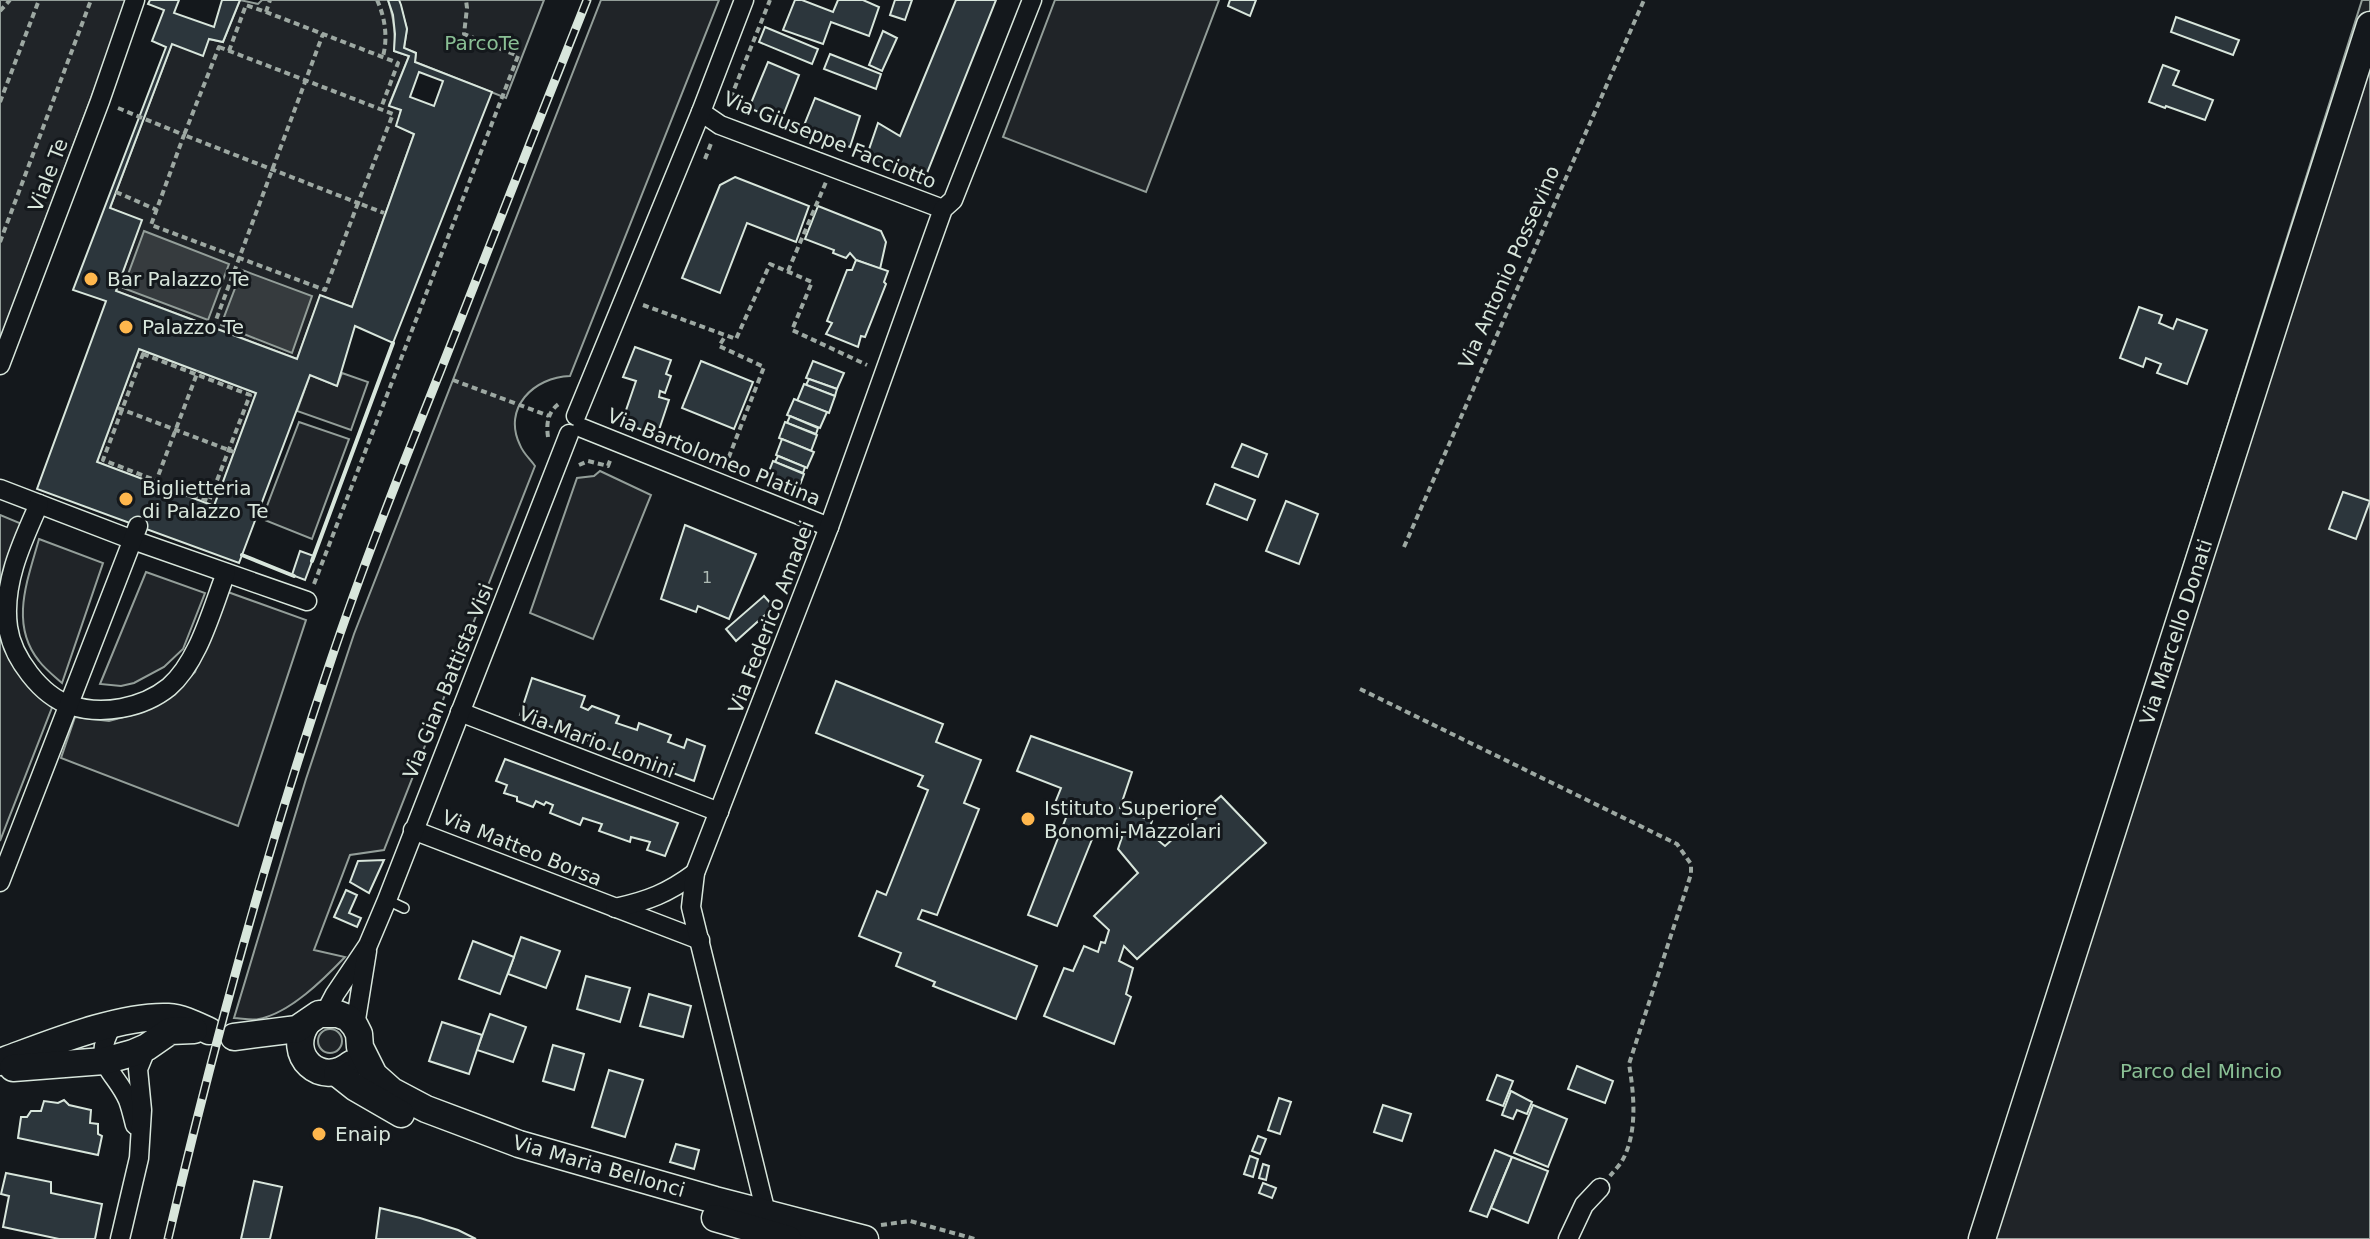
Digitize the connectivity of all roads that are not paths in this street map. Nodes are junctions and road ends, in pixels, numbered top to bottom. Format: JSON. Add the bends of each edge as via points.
{"nodes":[{"id":1,"x":135,"y":0,"type":"edge"},
{"id":2,"x":744,"y":0,"type":"edge"},
{"id":3,"x":1032,"y":0,"type":"edge"},
{"id":4,"x":2370,"y":25,"type":"edge"},
{"id":5,"x":701,"y":112,"type":"junction"},
{"id":6,"x":943,"y":209,"type":"junction"},
{"id":7,"x":0,"y":365,"type":"edge"},
{"id":8,"x":576,"y":426,"type":"junction"},
{"id":9,"x":0,"y":489,"type":"edge"},
{"id":10,"x":39,"y":504,"type":"junction"},
{"id":11,"x":829,"y":527,"type":"junction"},
{"id":12,"x":136,"y":533,"type":"junction"},
{"id":13,"x":226,"y":573,"type":"junction"},
{"id":14,"x":307,"y":601,"type":"road end"},
{"id":15,"x":69,"y":705,"type":"junction"},
{"id":16,"x":460,"y":712,"type":"junction"},
{"id":17,"x":719,"y":812,"type":"junction"},
{"id":18,"x":413,"y":830,"type":"junction"},
{"id":19,"x":695,"y":873,"type":"junction"},
{"id":20,"x":0,"y":882,"type":"edge"},
{"id":21,"x":615,"y":908,"type":"junction"},
{"id":22,"x":700,"y":940,"type":"junction"},
{"id":23,"x":368,"y":945,"type":"junction"},
{"id":24,"x":316,"y":1018,"type":"junction"},
{"id":25,"x":112,"y":1026,"type":"junction"},
{"id":26,"x":357,"y":1037,"type":"junction"},
{"id":27,"x":49,"y":1044,"type":"junction"},
{"id":28,"x":147,"y":1047,"type":"junction"},
{"id":29,"x":302,"y":1055,"type":"junction"},
{"id":30,"x":0,"y":1062,"type":"edge"},
{"id":31,"x":108,"y":1068,"type":"junction"},
{"id":32,"x":0,"y":1071,"type":"edge"},
{"id":33,"x":337,"y":1073,"type":"junction"},
{"id":34,"x":138,"y":1082,"type":"junction"},
{"id":35,"x":141,"y":1143,"type":"junction"},
{"id":36,"x":1600,"y":1188,"type":"road end"},
{"id":37,"x":766,"y":1213,"type":"junction"},
{"id":38,"x":866,"y":1233,"type":"edge"},
{"id":39,"x":120,"y":1239,"type":"edge"},
{"id":40,"x":788,"y":1239,"type":"edge"},
{"id":41,"x":812,"y":1239,"type":"edge"},
{"id":42,"x":1568,"y":1239,"type":"edge"},
{"id":43,"x":1982,"y":1239,"type":"edge"}],
"edges":[{"from":1,"to":7,"type":"street","name":"Viale Te"},
{"from":2,"to":5,"type":"street","name":"Via Gian Battista Visi"},
{"from":3,"to":6,"type":"street","name":"Via Federico Amadei","via":[[953,200]]},
{"from":4,"to":43,"type":"street","name":"Via Marcello Donati"},
{"from":5,"to":6,"type":"street","name":"Via Giuseppe Facciotto","via":[[720,125]]},
{"from":5,"to":8,"type":"street","name":"Via Gian Battista Visi"},
{"from":6,"to":11,"type":"street","name":"Via Federico Amadei"},
{"from":8,"to":11,"type":"street","name":"Via Bartolomeo Platina"},
{"from":8,"to":16,"type":"street","name":"Via Gian Battista Visi"},
{"from":9,"to":10,"type":"street"},
{"from":10,"to":12,"type":"street"},
{"from":10,"to":15,"type":"street","via":[[12,574],[8,627],[31,676]]},
{"from":11,"to":17,"type":"street","name":"Via Federico Amadei"},
{"from":12,"to":13,"type":"street"},
{"from":12,"to":15,"type":"street"},
{"from":13,"to":14,"type":"street"},
{"from":13,"to":15,"type":"street","via":[[195,652],[168,687],[115,710]]},
{"from":15,"to":20,"type":"street"},
{"from":16,"to":17,"type":"street","name":"Via Mario Lomini"},
{"from":16,"to":18,"type":"street","name":"Via Gian Battista Visi"},
{"from":17,"to":19,"type":"street","name":"Via Federico Amadei"},
{"from":18,"to":21,"type":"street","name":"Via Matteo Borsa"},
{"from":18,"to":23,"type":"street","name":"Via Gian Battista Visi","via":[[396,904]]},
{"from":19,"to":21,"type":"street","name":"Via Matteo Borsa","via":[[659,896]]},
{"from":19,"to":22,"type":"street","name":"Via Federico Amadei","via":[[691,907]]},
{"from":21,"to":22,"type":"street","name":"Via Matteo Borsa"},
{"from":22,"to":37,"type":"street","name":"Via Federico Amadei"},
{"from":23,"to":24,"type":"street","name":"Via Gian Battista Visi"},
{"from":23,"to":26,"type":"street","name":"Via Gian Battista Visi"},
{"from":24,"to":26,"type":"street","via":[[341,1015]]},
{"from":24,"to":29,"type":"street","via":[[300,1039]]},
{"from":24,"to":29,"type":"street","name":"Via Maria Bellonci","via":[[297,1029],[234,1037]]},
{"from":25,"to":27,"type":"street"},
{"from":25,"to":28,"type":"street","via":[[170,1017],[209,1031],[170,1031]]},
{"from":25,"to":31,"type":"street","via":[[105,1037]]},
{"from":26,"to":33,"type":"street","via":[[357,1056]]},
{"from":26,"to":37,"type":"street","name":"Via Maria Bellonci","via":[[374,1075],[426,1109],[519,1144]]},
{"from":27,"to":30,"type":"street"},
{"from":27,"to":31,"type":"street","via":[[84,1052]]},
{"from":28,"to":31,"type":"street"},
{"from":28,"to":34,"type":"street"},
{"from":29,"to":33,"type":"street","name":"Via Maria Bellonci","via":[[321,1072]]},
{"from":31,"to":32,"type":"street","via":[[71,1063]]},
{"from":31,"to":34,"type":"street","via":[[125,1067]]},
{"from":31,"to":35,"type":"street","via":[[128,1099]]},
{"from":33,"to":40,"type":"street","name":"Via Maria Bellonci","via":[[394,1111],[473,1143]]},
{"from":34,"to":35,"type":"street"},
{"from":35,"to":39,"type":"street"},
{"from":36,"to":42,"type":"street","via":[[1584,1205]]},
{"from":37,"to":38,"type":"street","name":"Via Maria Bellonci"},
{"from":37,"to":41,"type":"street","via":[[777,1226]]}]}
